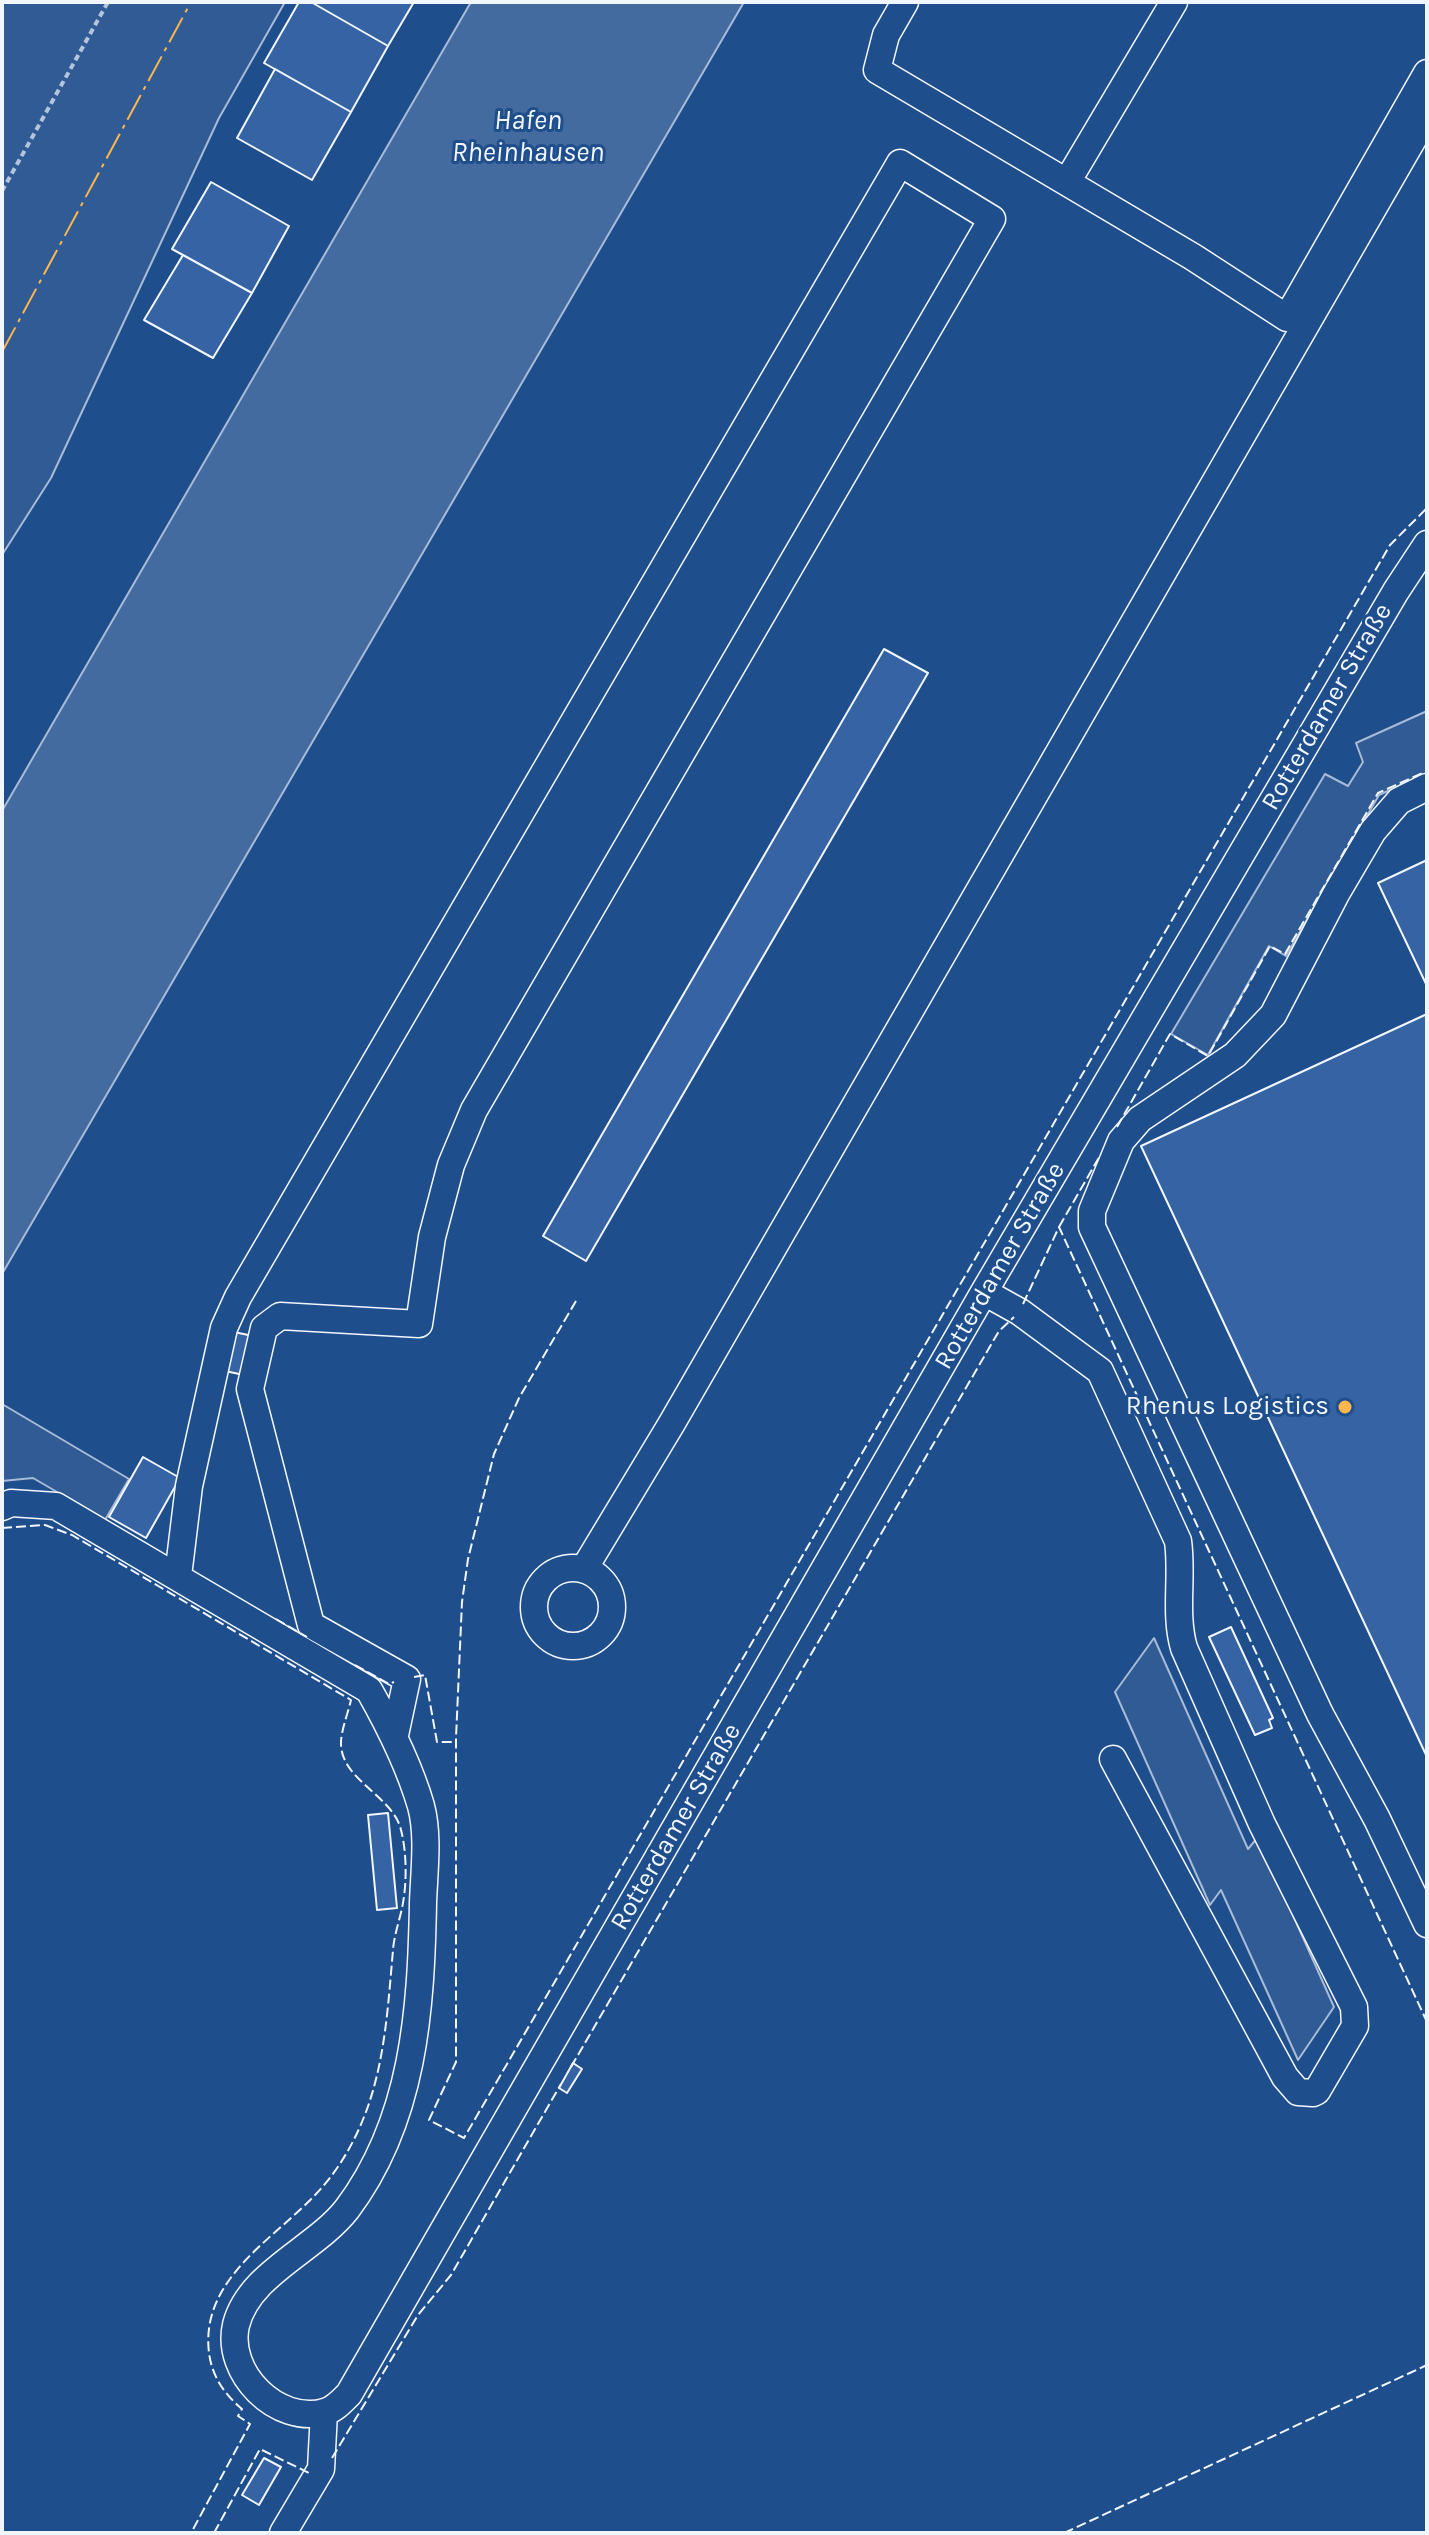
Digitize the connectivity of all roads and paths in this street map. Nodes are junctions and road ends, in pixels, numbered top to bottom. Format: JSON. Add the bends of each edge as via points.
{"nodes":[{"id":1,"x":108,"y":2,"type":"edge"},
{"id":2,"x":905,"y":2,"type":"edge"},
{"id":3,"x":1174,"y":2,"type":"edge"},
{"id":4,"x":1427,"y":73,"type":"edge"},
{"id":5,"x":1427,"y":115,"type":"edge"},
{"id":6,"x":1067,"y":182,"type":"junction"},
{"id":7,"x":2,"y":191,"type":"edge"},
{"id":8,"x":1427,"y":544,"type":"edge"},
{"id":9,"x":1427,"y":787,"type":"edge"},
{"id":10,"x":984,"y":1292,"type":"junction"},
{"id":11,"x":2,"y":1507,"type":"edge"},
{"id":12,"x":584,"y":1569,"type":"dead end"},
{"id":13,"x":178,"y":1576,"type":"junction"},
{"id":14,"x":395,"y":1735,"type":"junction"},
{"id":15,"x":1113,"y":1759,"type":"dead end"},
{"id":16,"x":1427,"y":1924,"type":"edge"},
{"id":17,"x":324,"y":2412,"type":"junction"},
{"id":18,"x":283,"y":2533,"type":"edge"}],
"edges":[{"from":1,"to":7,"type":"path"},
{"from":2,"to":6,"type":"street","via":[[886,35],[877,70]]},
{"from":3,"to":6,"type":"street"},
{"from":4,"to":6,"type":"street","via":[[1287,318]]},
{"from":5,"to":12,"type":"street"},
{"from":8,"to":10,"type":"street","name":"Rotterdamer Straße"},
{"from":9,"to":16,"type":"street","via":[[1399,801],[1373,831],[1273,1015],[1235,1055],[1140,1119],[1121,1141],[1092,1211],[1092,1227],[1320,1714]]},
{"from":10,"to":15,"type":"street","via":[[1100,1371],[1178,1541],[1184,1648],[1262,1824],[1354,2007],[1355,2026],[1317,2091],[1298,2092],[1285,2077]]},
{"from":10,"to":17,"type":"street","name":"Rotterdamer Straße","via":[[349,2394]]},
{"from":11,"to":13,"type":"street","via":[[56,1506]]},
{"from":13,"to":14,"type":"street","via":[[369,1690]]},
{"from":13,"to":14,"type":"street","via":[[189,1486],[224,1328],[238,1297],[900,163],[992,219],[474,1110],[451,1165],[432,1237],[419,1324],[280,1316],[264,1328],[250,1389],[311,1625],[407,1679]]},
{"from":14,"to":17,"type":"street","via":[[421,1808],[425,1838],[420,1995],[415,2042],[396,2118],[367,2180],[331,2227],[256,2286],[242,2308],[235,2340],[242,2371],[267,2398],[296,2413]]},
{"from":17,"to":18,"type":"street","via":[[321,2469]]}]}
